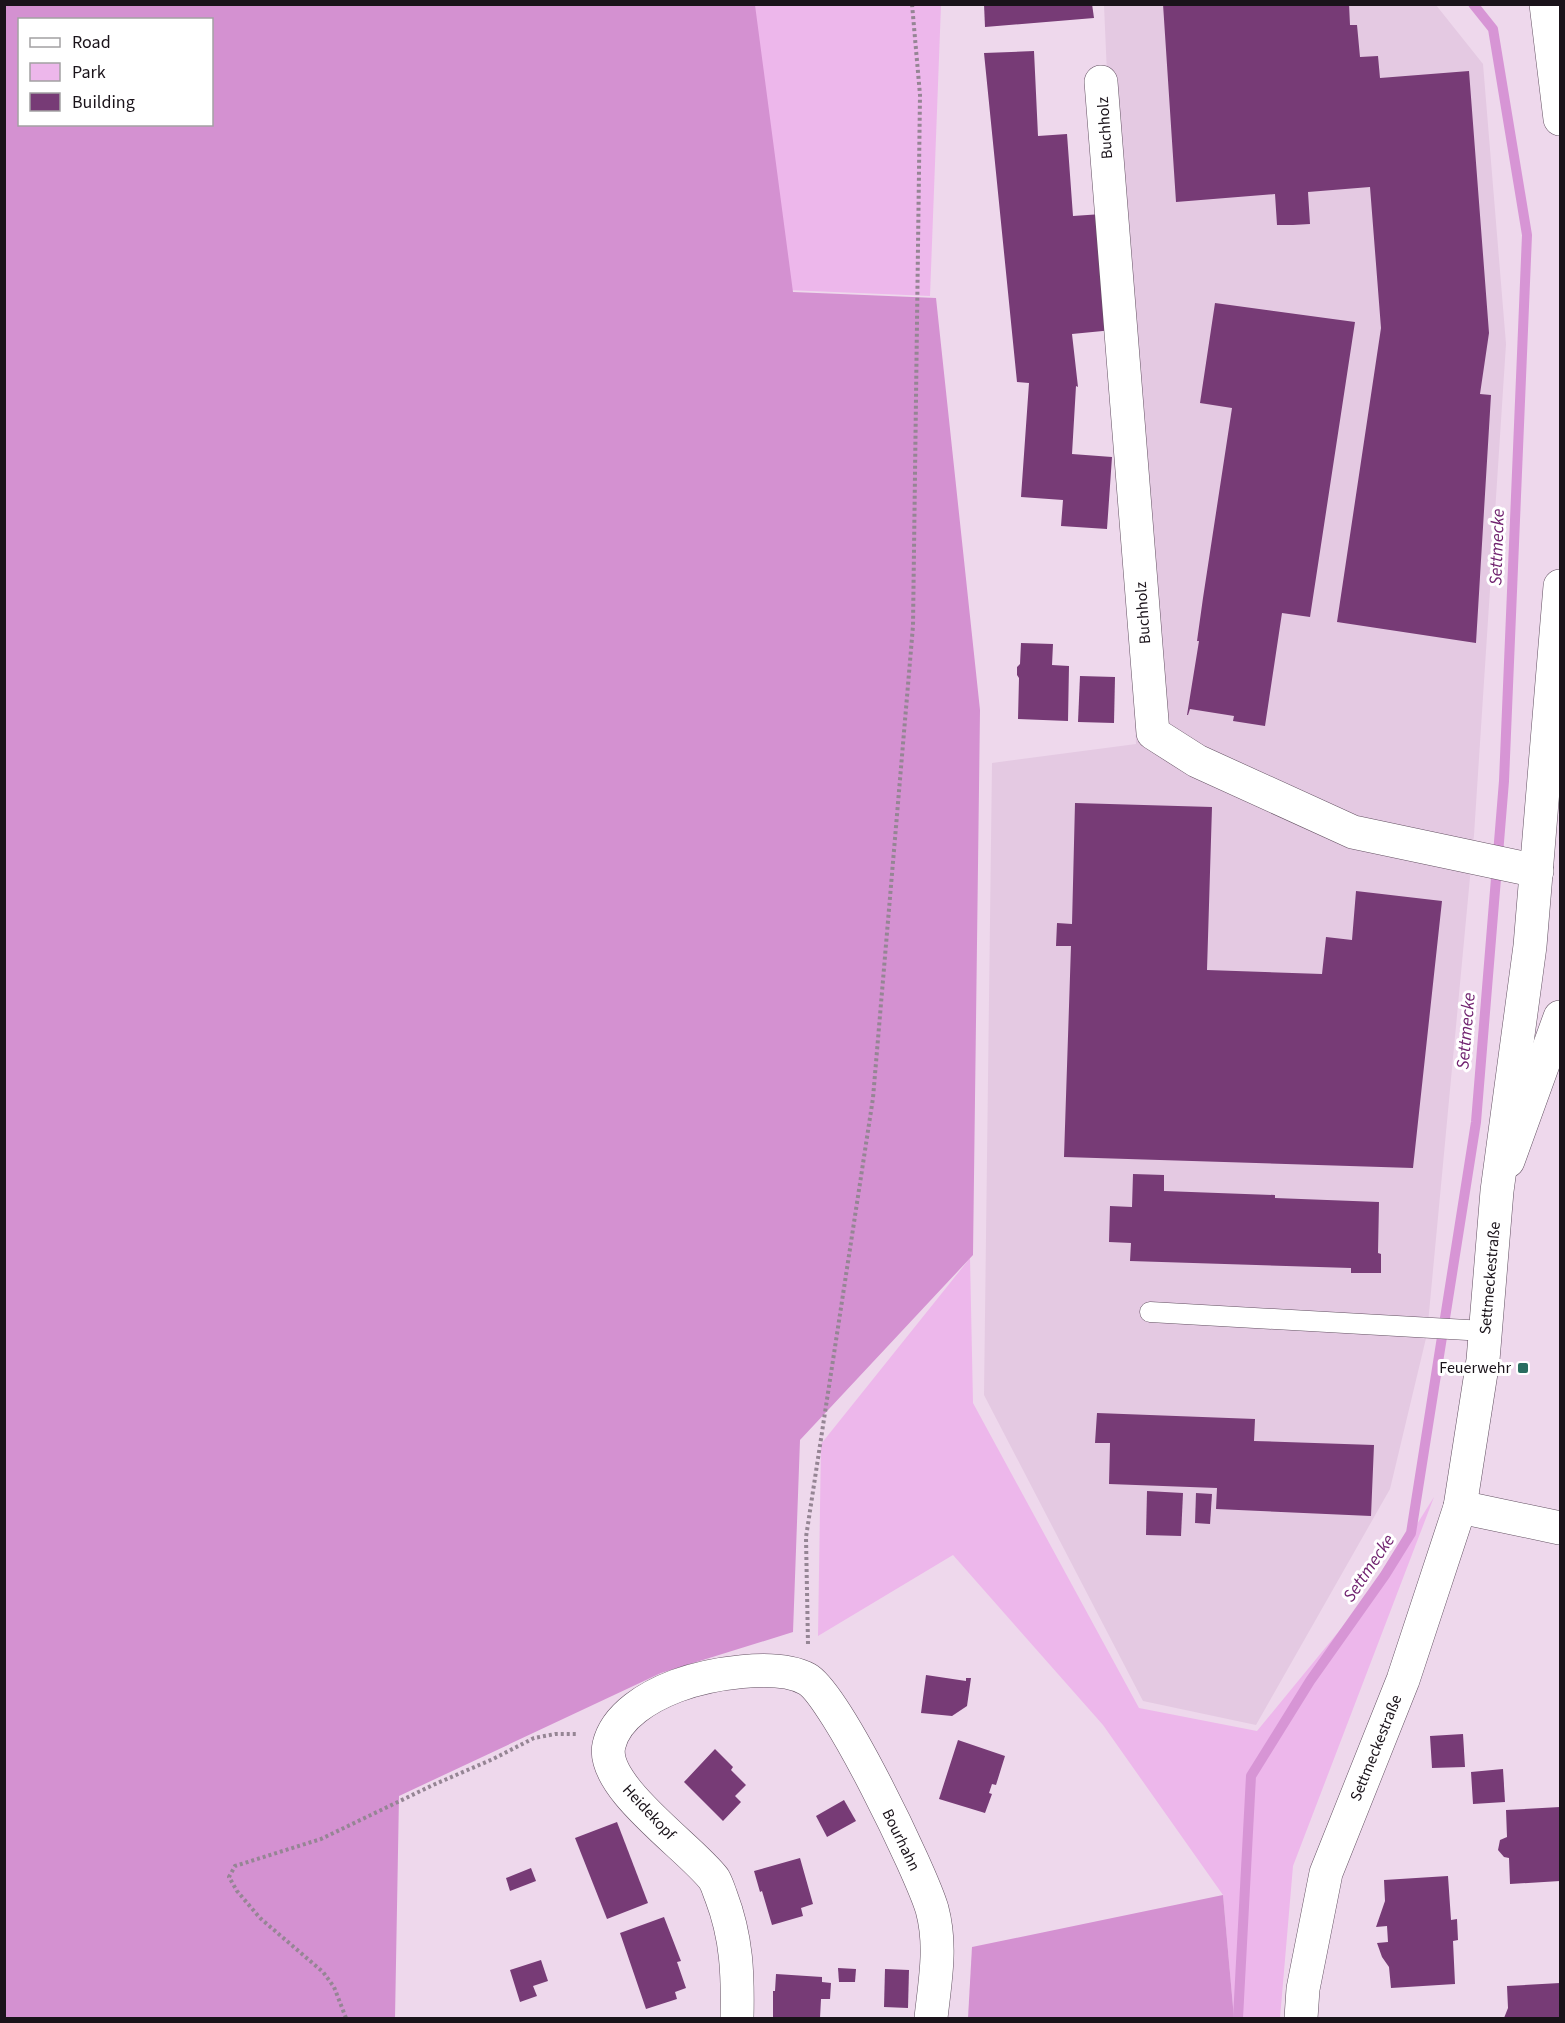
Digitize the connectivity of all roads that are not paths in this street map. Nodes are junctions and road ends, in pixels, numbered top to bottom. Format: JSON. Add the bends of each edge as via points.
{"nodes":[{"id":1,"x":1546,"y":4,"type":"edge"},
{"id":2,"x":1101,"y":82,"type":"dead end"},
{"id":3,"x":1560,"y":104,"type":"edge"},
{"id":4,"x":1560,"y":586,"type":"edge"},
{"id":5,"x":1526,"y":869,"type":"junction"},
{"id":6,"x":1560,"y":1017,"type":"edge"},
{"id":7,"x":1497,"y":1191,"type":"junction"},
{"id":8,"x":1150,"y":1312,"type":"dead end"},
{"id":9,"x":1477,"y":1330,"type":"junction"},
{"id":10,"x":1460,"y":1507,"type":"junction"},
{"id":11,"x":1560,"y":1528,"type":"edge"},
{"id":12,"x":614,"y":1735,"type":"joint"},
{"id":13,"x":737,"y":2019,"type":"edge"},
{"id":14,"x":931,"y":2019,"type":"edge"},
{"id":15,"x":1301,"y":2019,"type":"edge"}],
"edges":[{"from":1,"to":3,"type":"street"},
{"from":2,"to":5,"type":"street","name":"Buchholz","via":[[1153,733],[1197,761],[1353,832]]},
{"from":4,"to":5,"type":"street","name":"Settmeckestraße"},
{"from":5,"to":7,"type":"street","name":"Settmeckestraße","via":[[1530,946]]},
{"from":6,"to":7,"type":"street"},
{"from":7,"to":9,"type":"street","name":"Settmeckestraße"},
{"from":8,"to":9,"type":"lane"},
{"from":9,"to":10,"type":"street","name":"Settmeckestraße","via":[[1484,1360]]},
{"from":10,"to":11,"type":"street"},
{"from":10,"to":15,"type":"street","name":"Settmeckestraße","via":[[1403,1680],[1326,1873],[1303,1989]]},
{"from":12,"to":13,"type":"street","name":"Heidekopf","via":[[609,1744],[610,1763],[625,1789],[715,1880],[729,1916],[738,1971]]},
{"from":12,"to":14,"type":"street","name":"Bourhahn","via":[[622,1721],[653,1696],[715,1675],[786,1672],[809,1680],[835,1711],[858,1752],[932,1909],[939,1953]]}]}
